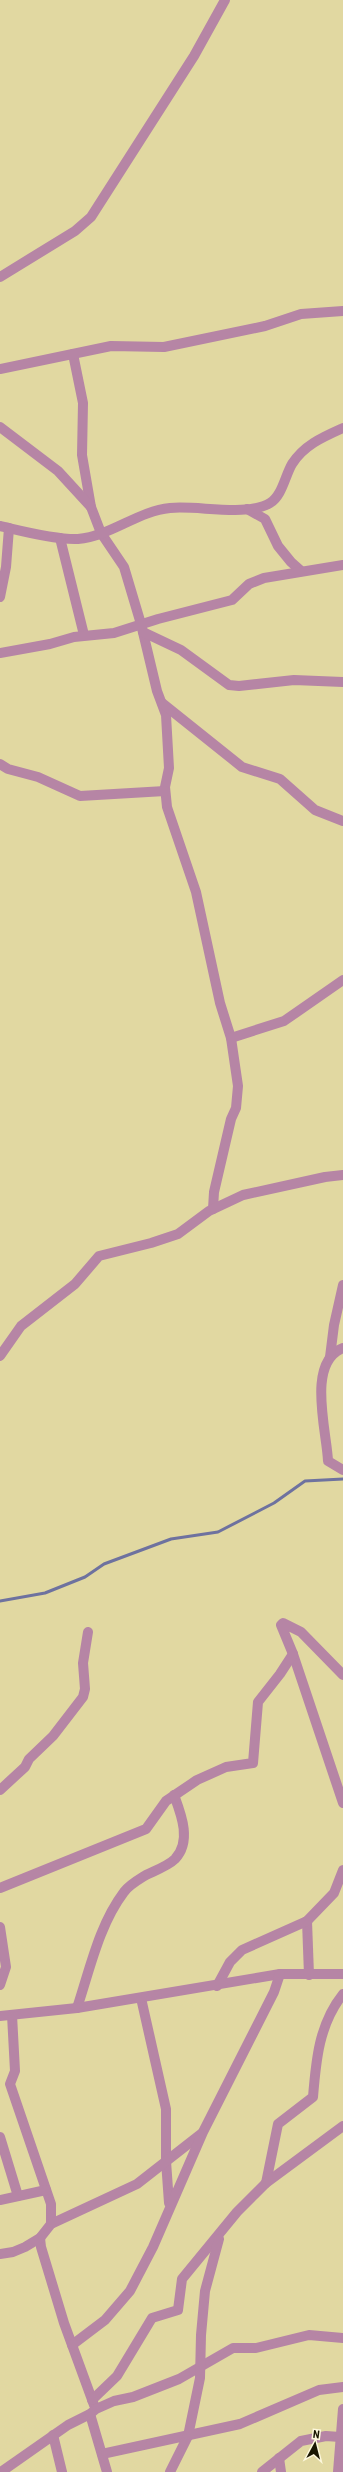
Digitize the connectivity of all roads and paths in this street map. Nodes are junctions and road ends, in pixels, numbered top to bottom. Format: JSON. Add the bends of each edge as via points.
{"nodes":[{"id":1,"x":225,"y":0,"type":"edge"},
{"id":2,"x":0,"y":277,"type":"edge"},
{"id":3,"x":343,"y":311,"type":"edge"},
{"id":4,"x":73,"y":354,"type":"junction"},
{"id":5,"x":0,"y":369,"type":"edge"},
{"id":6,"x":0,"y":427,"type":"edge"},
{"id":7,"x":343,"y":428,"type":"edge"},
{"id":8,"x":91,"y":507,"type":"junction"},
{"id":9,"x":246,"y":509,"type":"junction"},
{"id":10,"x":5,"y":527,"type":"edge"},
{"id":11,"x":101,"y":533,"type":"junction"},
{"id":12,"x":60,"y":538,"type":"junction"},
{"id":13,"x":343,"y":565,"type":"edge"},
{"id":14,"x":300,"y":570,"type":"junction"},
{"id":15,"x":0,"y":596,"type":"edge"},
{"id":16,"x":142,"y":628,"type":"junction"},
{"id":17,"x":84,"y":635,"type":"junction"},
{"id":18,"x":0,"y":653,"type":"edge"},
{"id":19,"x":343,"y":682,"type":"edge"},
{"id":20,"x":160,"y":702,"type":"junction"},
{"id":21,"x":0,"y":764,"type":"edge"},
{"id":22,"x":165,"y":791,"type":"junction"},
{"id":23,"x":343,"y":821,"type":"edge"},
{"id":24,"x":343,"y":980,"type":"edge"},
{"id":25,"x":231,"y":1038,"type":"junction"},
{"id":26,"x":343,"y":1175,"type":"edge"},
{"id":27,"x":213,"y":1209,"type":"junction"},
{"id":28,"x":343,"y":1285,"type":"edge"},
{"id":29,"x":343,"y":1348,"type":"edge"},
{"id":30,"x":0,"y":1356,"type":"edge"},
{"id":31,"x":330,"y":1357,"type":"junction"},
{"id":32,"x":343,"y":1470,"type":"edge"},
{"id":33,"x":88,"y":1632,"type":"dead end"},
{"id":34,"x":293,"y":1654,"type":"junction"},
{"id":35,"x":343,"y":1675,"type":"edge"},
{"id":36,"x":0,"y":1790,"type":"edge"},
{"id":37,"x":174,"y":1795,"type":"junction"},
{"id":38,"x":343,"y":1803,"type":"edge"},
{"id":39,"x":343,"y":1870,"type":"edge"},
{"id":40,"x":0,"y":1888,"type":"edge"},
{"id":41,"x":307,"y":1920,"type":"junction"},
{"id":42,"x":0,"y":1927,"type":"edge"},
{"id":43,"x":280,"y":1974,"type":"junction"},
{"id":44,"x":343,"y":1974,"type":"edge"},
{"id":45,"x":309,"y":1975,"type":"junction"},
{"id":46,"x":0,"y":1985,"type":"edge"},
{"id":47,"x":217,"y":1986,"type":"junction"},
{"id":48,"x":343,"y":1994,"type":"edge"},
{"id":49,"x":141,"y":1998,"type":"junction"},
{"id":50,"x":77,"y":2008,"type":"junction"},
{"id":51,"x":12,"y":2015,"type":"junction"},
{"id":52,"x":0,"y":2016,"type":"edge"},
{"id":53,"x":343,"y":2126,"type":"edge"},
{"id":54,"x":203,"y":2132,"type":"junction"},
{"id":55,"x":0,"y":2137,"type":"edge"},
{"id":56,"x":166,"y":2161,"type":"junction"},
{"id":57,"x":266,"y":2183,"type":"junction"},
{"id":58,"x":46,"y":2190,"type":"junction"},
{"id":59,"x":18,"y":2196,"type":"junction"},
{"id":60,"x":0,"y":2200,"type":"edge"},
{"id":61,"x":169,"y":2207,"type":"junction"},
{"id":62,"x":51,"y":2224,"type":"junction"},
{"id":63,"x":220,"y":2235,"type":"junction"},
{"id":64,"x":40,"y":2238,"type":"junction"},
{"id":65,"x":0,"y":2254,"type":"edge"},
{"id":66,"x":343,"y":2338,"type":"edge"},
{"id":67,"x":72,"y":2345,"type":"junction"},
{"id":68,"x":202,"y":2366,"type":"junction"},
{"id":69,"x":343,"y":2387,"type":"edge"},
{"id":70,"x":93,"y":2408,"type":"junction"},
{"id":71,"x":343,"y":2409,"type":"edge"},
{"id":72,"x":53,"y":2435,"type":"junction"},
{"id":73,"x":188,"y":2436,"type":"junction"},
{"id":74,"x":340,"y":2437,"type":"junction"},
{"id":75,"x":102,"y":2454,"type":"junction"},
{"id":76,"x":279,"y":2458,"type":"junction"},
{"id":77,"x":5,"y":2470,"type":"edge"},
{"id":78,"x":62,"y":2472,"type":"edge"},
{"id":79,"x":107,"y":2472,"type":"edge"},
{"id":80,"x":170,"y":2472,"type":"edge"},
{"id":81,"x":262,"y":2472,"type":"edge"},
{"id":82,"x":281,"y":2472,"type":"edge"},
{"id":83,"x":338,"y":2472,"type":"edge"}],
"edges":[{"from":1,"to":2,"type":"street","via":[[194,56],[91,217],[75,231]]},
{"from":3,"to":4,"type":"street","via":[[301,314],[265,326],[164,347],[111,346]]},
{"from":4,"to":5,"type":"street"},
{"from":4,"to":8,"type":"street","via":[[83,403],[82,455]]},
{"from":6,"to":8,"type":"street","via":[[58,471]]},
{"from":7,"to":9,"type":"street","via":[[303,450],[292,464],[279,492],[269,504]]},
{"from":8,"to":11,"type":"street"},
{"from":9,"to":11,"type":"street","via":[[161,509]]},
{"from":9,"to":14,"type":"street","via":[[265,519],[278,546]]},
{"from":10,"to":12,"type":"street"},
{"from":10,"to":15,"type":"street","via":[[6,567]]},
{"from":11,"to":12,"type":"street","via":[[80,538]]},
{"from":11,"to":16,"type":"street","via":[[124,566]]},
{"from":12,"to":17,"type":"street"},
{"from":13,"to":14,"type":"street"},
{"from":14,"to":16,"type":"street","via":[[255,581],[232,600]]},
{"from":16,"to":17,"type":"street"},
{"from":16,"to":19,"type":"street","via":[[181,650],[229,685],[288,680]]},
{"from":16,"to":20,"type":"street"},
{"from":17,"to":18,"type":"street"},
{"from":20,"to":22,"type":"street","via":[[167,722],[169,768]]},
{"from":20,"to":23,"type":"street","via":[[242,767],[280,779],[315,810]]},
{"from":21,"to":22,"type":"street","via":[[8,769],[38,777],[80,796]]},
{"from":22,"to":25,"type":"street","via":[[167,807],[196,892],[220,1003]]},
{"from":24,"to":25,"type":"street","via":[[284,1021]]},
{"from":25,"to":27,"type":"street","via":[[238,1097],[214,1192]]},
{"from":26,"to":27,"type":"street","via":[[243,1195]]},
{"from":27,"to":30,"type":"street","via":[[178,1234],[99,1256],[75,1284],[21,1326]]},
{"from":28,"to":31,"type":"street"},
{"from":29,"to":31,"type":"street"},
{"from":31,"to":32,"type":"street","via":[[324,1375],[321,1413],[328,1461]]},
{"from":33,"to":36,"type":"street","via":[[83,1663],[85,1689],[82,1697],[53,1736]]},
{"from":34,"to":35,"type":"street","via":[[280,1627],[283,1623],[301,1632]]},
{"from":34,"to":37,"type":"street","via":[[258,1702],[253,1763],[215,1771]]},
{"from":34,"to":38,"type":"street"},
{"from":37,"to":40,"type":"street","via":[[166,1801],[146,1829]]},
{"from":37,"to":50,"type":"street","via":[[184,1820],[183,1840],[178,1854],[175,1860],[124,1890],[106,1920]]},
{"from":39,"to":41,"type":"street","via":[[334,1893]]},
{"from":41,"to":45,"type":"street"},
{"from":41,"to":47,"type":"street","via":[[242,1950],[230,1962]]},
{"from":42,"to":46,"type":"street","via":[[6,1967]]},
{"from":43,"to":45,"type":"street"},
{"from":43,"to":47,"type":"street"},
{"from":43,"to":54,"type":"street","via":[[274,1992]]},
{"from":44,"to":45,"type":"street"},
{"from":47,"to":49,"type":"street"},
{"from":48,"to":57,"type":"street","via":[[332,2007],[316,2057],[314,2097],[278,2124]]},
{"from":49,"to":50,"type":"street"},
{"from":49,"to":56,"type":"street","via":[[166,2109]]},
{"from":50,"to":51,"type":"street"},
{"from":51,"to":52,"type":"street"},
{"from":51,"to":58,"type":"street","via":[[15,2071],[10,2084]]},
{"from":53,"to":57,"type":"street"},
{"from":54,"to":56,"type":"street"},
{"from":54,"to":61,"type":"street"},
{"from":55,"to":59,"type":"street"},
{"from":56,"to":61,"type":"street"},
{"from":56,"to":62,"type":"street","via":[[137,2184]]},
{"from":57,"to":63,"type":"street","via":[[237,2212]]},
{"from":58,"to":59,"type":"street"},
{"from":58,"to":62,"type":"street","via":[[52,2212]]},
{"from":59,"to":60,"type":"street"},
{"from":61,"to":67,"type":"street","via":[[153,2247],[130,2291],[105,2320]]},
{"from":62,"to":64,"type":"street"},
{"from":63,"to":68,"type":"street","via":[[205,2290],[201,2335]]},
{"from":63,"to":70,"type":"street","via":[[182,2279],[178,2310],[152,2318],[117,2376]]},
{"from":64,"to":65,"type":"street","via":[[13,2252]]},
{"from":64,"to":67,"type":"street"},
{"from":66,"to":68,"type":"street","via":[[309,2335],[256,2348],[233,2348]]},
{"from":67,"to":70,"type":"street"},
{"from":68,"to":70,"type":"street","via":[[160,2387]]},
{"from":68,"to":73,"type":"street"},
{"from":69,"to":73,"type":"street","via":[[319,2390],[240,2424]]},
{"from":70,"to":72,"type":"street"},
{"from":70,"to":75,"type":"street"},
{"from":71,"to":74,"type":"street"},
{"from":72,"to":77,"type":"street"},
{"from":72,"to":78,"type":"street"},
{"from":73,"to":75,"type":"street"},
{"from":73,"to":80,"type":"street"},
{"from":74,"to":76,"type":"street","via":[[326,2436],[301,2441]]},
{"from":74,"to":83,"type":"street"},
{"from":75,"to":79,"type":"street"},
{"from":76,"to":81,"type":"street"},
{"from":76,"to":82,"type":"street"}]}
